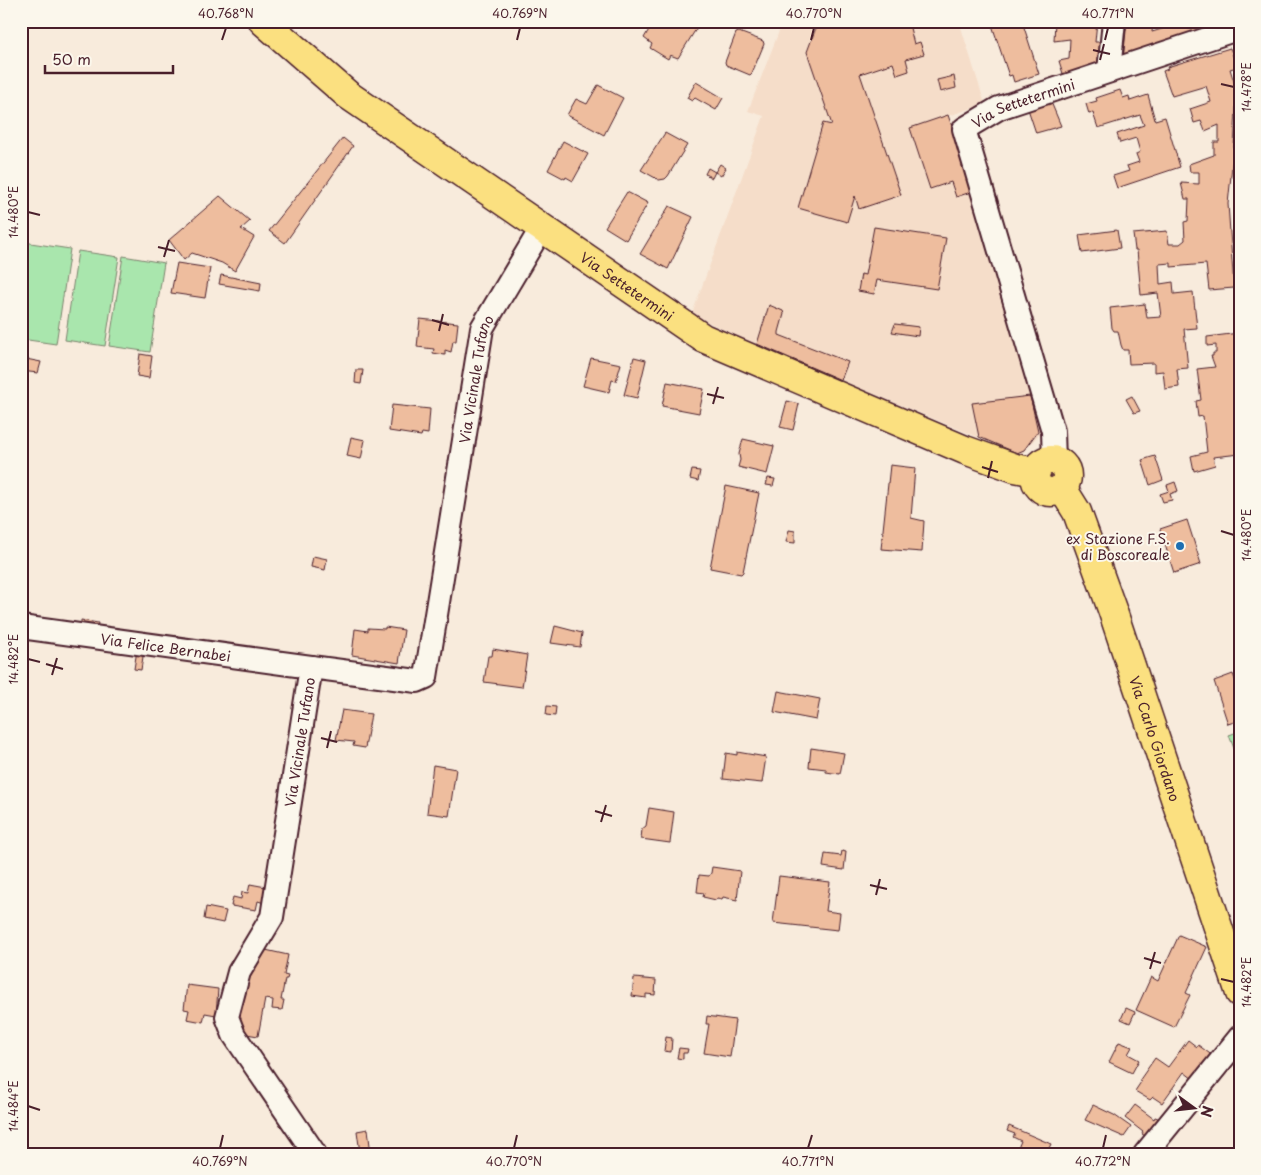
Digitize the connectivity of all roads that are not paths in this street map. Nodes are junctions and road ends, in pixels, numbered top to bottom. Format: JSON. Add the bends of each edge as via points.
{"nodes":[{"id":1,"x":263,"y":21,"type":"edge"},
{"id":2,"x":1114,"y":21,"type":"edge"},
{"id":3,"x":1240,"y":28,"type":"edge"},
{"id":4,"x":1109,"y":71,"type":"junction"},
{"id":5,"x":541,"y":229,"type":"junction"},
{"id":6,"x":1045,"y":467,"type":"junction"},
{"id":7,"x":21,"y":627,"type":"edge"},
{"id":8,"x":311,"y":667,"type":"junction"},
{"id":9,"x":1240,"y":993,"type":"edge"},
{"id":10,"x":1240,"y":1037,"type":"edge"},
{"id":11,"x":315,"y":1154,"type":"edge"},
{"id":12,"x":1146,"y":1154,"type":"edge"}],
"edges":[{"from":1,"to":5,"type":"main road","name":"Via Settetermini","via":[[348,95]]},
{"from":2,"to":4,"type":"street"},
{"from":3,"to":4,"type":"street","name":"Via Settetermini"},
{"from":4,"to":6,"type":"street","name":"Via Settetermini","via":[[999,108],[964,129],[1053,430]]},
{"from":5,"to":6,"type":"main road","name":"Via Settetermini","via":[[703,338],[965,450],[1015,468]]},
{"from":5,"to":8,"type":"street","name":"Via Vicinale Tufano","via":[[482,328],[426,677],[417,681]]},
{"from":6,"to":9,"type":"main road","name":"Via Carlo Giordano","via":[[1037,482],[1043,490],[1053,492],[1062,488],[1077,512]]},
{"from":7,"to":8,"type":"street","name":"Via Felice Bernabei"},
{"from":8,"to":11,"type":"street","name":"Via Vicinale Tufano","via":[[272,917],[239,972],[227,1016],[234,1035]]},
{"from":10,"to":12,"type":"street"}]}
